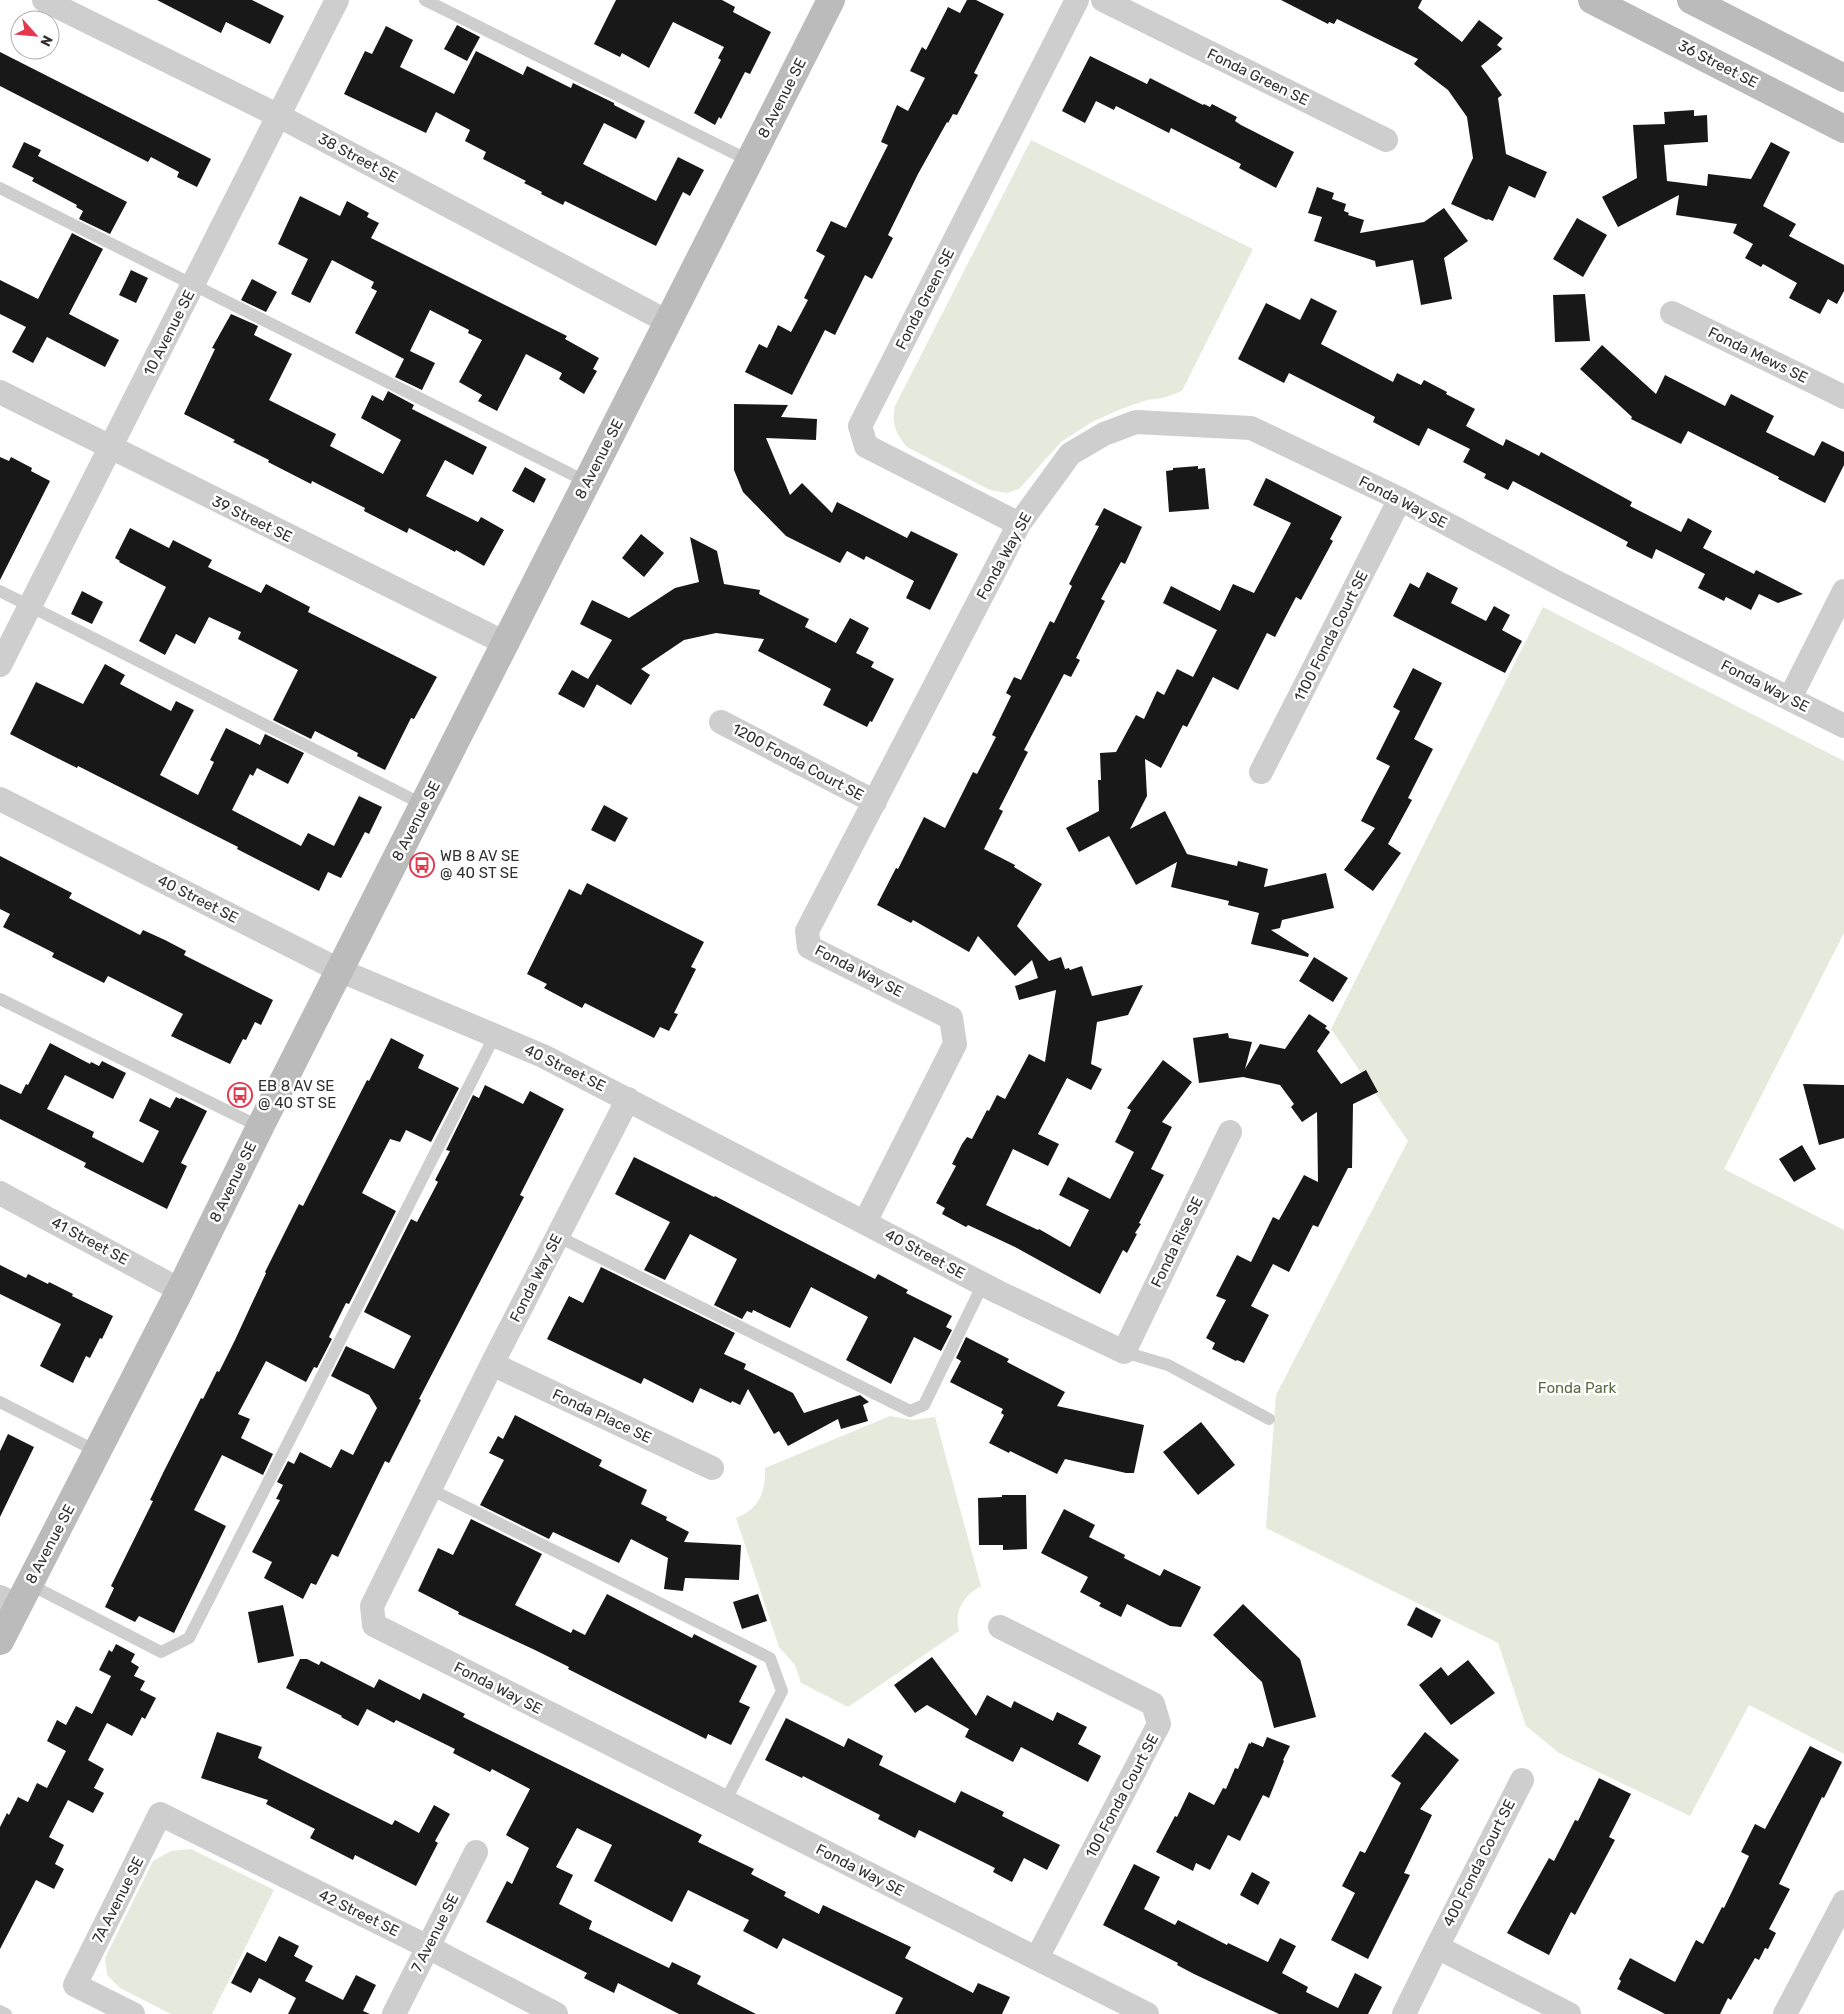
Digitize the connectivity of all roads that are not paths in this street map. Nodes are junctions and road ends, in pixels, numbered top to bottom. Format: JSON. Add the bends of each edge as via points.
{"nodes":[{"id":1,"x":44,"y":0,"type":"edge"},
{"id":2,"x":337,"y":0,"type":"edge"},
{"id":3,"x":425,"y":0,"type":"edge"},
{"id":4,"x":831,"y":0,"type":"edge"},
{"id":5,"x":1077,"y":0,"type":"edge"},
{"id":6,"x":1103,"y":0,"type":"edge"},
{"id":7,"x":1592,"y":0,"type":"edge"},
{"id":8,"x":1691,"y":0,"type":"edge"},
{"id":9,"x":1844,"y":78,"type":"edge"},
{"id":10,"x":278,"y":116,"type":"junction"},
{"id":11,"x":1844,"y":129,"type":"edge"},
{"id":12,"x":1386,"y":140,"type":"dead end"},
{"id":13,"x":750,"y":161,"type":"junction"},
{"id":14,"x":0,"y":188,"type":"edge"},
{"id":15,"x":192,"y":286,"type":"junction"},
{"id":16,"x":1672,"y":313,"type":"dead end"},
{"id":17,"x":668,"y":322,"type":"junction"},
{"id":18,"x":0,"y":392,"type":"edge"},
{"id":19,"x":1844,"y":397,"type":"edge"},
{"id":20,"x":110,"y":448,"type":"junction"},
{"id":21,"x":587,"y":482,"type":"junction"},
{"id":22,"x":1400,"y":500,"type":"junction"},
{"id":23,"x":1019,"y":524,"type":"junction"},
{"id":24,"x":0,"y":591,"type":"edge"},
{"id":25,"x":1844,"y":591,"type":"edge"},
{"id":26,"x":30,"y":606,"type":"junction"},
{"id":27,"x":505,"y":644,"type":"junction"},
{"id":28,"x":0,"y":665,"type":"edge"},
{"id":29,"x":1790,"y":698,"type":"junction"},
{"id":30,"x":721,"y":722,"type":"dead end"},
{"id":31,"x":1844,"y":726,"type":"edge"},
{"id":32,"x":1261,"y":772,"type":"dead end"},
{"id":33,"x":0,"y":799,"type":"edge"},
{"id":34,"x":875,"y":802,"type":"junction"},
{"id":35,"x":424,"y":805,"type":"junction"},
{"id":36,"x":340,"y":970,"type":"junction"},
{"id":37,"x":0,"y":999,"type":"edge"},
{"id":38,"x":495,"y":1034,"type":"junction"},
{"id":39,"x":628,"y":1099,"type":"junction"},
{"id":40,"x":260,"y":1127,"type":"junction"},
{"id":41,"x":1230,"y":1132,"type":"dead end"},
{"id":42,"x":0,"y":1193,"type":"edge"},
{"id":43,"x":865,"y":1222,"type":"junction"},
{"id":44,"x":557,"y":1236,"type":"junction"},
{"id":45,"x":983,"y":1284,"type":"junction"},
{"id":46,"x":180,"y":1290,"type":"junction"},
{"id":47,"x":1124,"y":1352,"type":"junction"},
{"id":48,"x":492,"y":1364,"type":"junction"},
{"id":49,"x":0,"y":1402,"type":"edge"},
{"id":50,"x":1269,"y":1420,"type":"dead end"},
{"id":51,"x":98,"y":1452,"type":"junction"},
{"id":52,"x":712,"y":1468,"type":"dead end"},
{"id":53,"x":430,"y":1488,"type":"junction"},
{"id":54,"x":16,"y":1596,"type":"edge"},
{"id":55,"x":1000,"y":1627,"type":"dead end"},
{"id":56,"x":0,"y":1641,"type":"edge"},
{"id":57,"x":1522,"y":1780,"type":"dead end"},
{"id":58,"x":725,"y":1802,"type":"junction"},
{"id":59,"x":160,"y":1814,"type":"joint"},
{"id":60,"x":476,"y":1852,"type":"dead end"},
{"id":61,"x":1844,"y":1902,"type":"edge"},
{"id":62,"x":1437,"y":1946,"type":"junction"},
{"id":63,"x":428,"y":1947,"type":"junction"},
{"id":64,"x":1037,"y":1958,"type":"junction"},
{"id":65,"x":0,"y":2011,"type":"edge"},
{"id":66,"x":6,"y":2014,"type":"edge"},
{"id":67,"x":133,"y":2014,"type":"edge"},
{"id":68,"x":394,"y":2014,"type":"edge"},
{"id":69,"x":556,"y":2014,"type":"edge"},
{"id":70,"x":1147,"y":2014,"type":"edge"},
{"id":71,"x":1404,"y":2014,"type":"edge"},
{"id":72,"x":1569,"y":2014,"type":"edge"},
{"id":73,"x":1785,"y":2014,"type":"edge"}],
"edges":[{"from":1,"to":10,"type":"street","name":"38 Street SE"},
{"from":2,"to":10,"type":"street","name":"10 Avenue SE"},
{"from":3,"to":13,"type":"lane"},
{"from":4,"to":13,"type":"street","name":"8 Avenue SE"},
{"from":5,"to":23,"type":"street","name":"Fonda Green SE","via":[[860,426],[866,446]]},
{"from":6,"to":12,"type":"street","name":"Fonda Green SE"},
{"from":7,"to":11,"type":"street","name":"36 Street SE"},
{"from":8,"to":9,"type":"street"},
{"from":10,"to":15,"type":"street","name":"10 Avenue SE"},
{"from":10,"to":17,"type":"street","name":"38 Street SE"},
{"from":13,"to":17,"type":"street","name":"8 Avenue SE"},
{"from":14,"to":15,"type":"lane"},
{"from":15,"to":20,"type":"street","name":"10 Avenue SE"},
{"from":15,"to":21,"type":"lane"},
{"from":16,"to":19,"type":"street","name":"Fonda Mews SE"},
{"from":17,"to":21,"type":"street","name":"8 Avenue SE"},
{"from":18,"to":20,"type":"street","name":"39 Street SE"},
{"from":20,"to":26,"type":"street","name":"10 Avenue SE"},
{"from":20,"to":27,"type":"street","name":"39 Street SE"},
{"from":21,"to":27,"type":"street","name":"8 Avenue SE"},
{"from":22,"to":23,"type":"street","name":"Fonda Way SE","via":[[1251,428],[1136,422],[1104,434],[1070,454]]},
{"from":22,"to":29,"type":"street","name":"Fonda Way SE"},
{"from":22,"to":32,"type":"street","name":"1100 Fonda Court SE"},
{"from":23,"to":34,"type":"street","name":"Fonda Way SE"},
{"from":24,"to":26,"type":"lane"},
{"from":25,"to":29,"type":"street"},
{"from":26,"to":28,"type":"street","name":"10 Avenue SE"},
{"from":26,"to":35,"type":"lane"},
{"from":27,"to":35,"type":"street","name":"8 Avenue SE"},
{"from":29,"to":31,"type":"street","name":"Fonda Way SE"},
{"from":30,"to":34,"type":"street","name":"1200 Fonda Court SE"},
{"from":33,"to":36,"type":"street","name":"40 Street SE"},
{"from":34,"to":43,"type":"street","name":"Fonda Way SE","via":[[807,931],[809,947],[951,1018],[956,1044]]},
{"from":35,"to":36,"type":"street","name":"8 Avenue SE"},
{"from":36,"to":38,"type":"street","name":"40 Street SE"},
{"from":36,"to":40,"type":"street","name":"8 Avenue SE"},
{"from":37,"to":40,"type":"lane"},
{"from":38,"to":39,"type":"street","name":"40 Street SE"},
{"from":38,"to":54,"type":"lane","via":[[189,1638],[161,1652]]},
{"from":39,"to":43,"type":"street","name":"40 Street SE"},
{"from":39,"to":44,"type":"street","name":"Fonda Way SE"},
{"from":40,"to":46,"type":"street","name":"8 Avenue SE"},
{"from":41,"to":47,"type":"street","name":"Fonda Rise SE"},
{"from":42,"to":46,"type":"street","name":"41 Street SE"},
{"from":43,"to":45,"type":"street","name":"40 Street SE"},
{"from":44,"to":45,"type":"lane","via":[[910,1411],[924,1405]]},
{"from":44,"to":48,"type":"street","name":"Fonda Way SE"},
{"from":45,"to":47,"type":"street","name":"40 Street SE"},
{"from":46,"to":51,"type":"street","name":"8 Avenue SE"},
{"from":47,"to":50,"type":"lane","via":[[1168,1365]]},
{"from":48,"to":52,"type":"street","name":"Fonda Place SE"},
{"from":48,"to":53,"type":"street","name":"Fonda Way SE"},
{"from":49,"to":51,"type":"lane"},
{"from":51,"to":54,"type":"street","name":"8 Avenue SE"},
{"from":53,"to":58,"type":"lane","via":[[770,1658],[782,1691]]},
{"from":53,"to":58,"type":"street","name":"Fonda Way SE","via":[[372,1606],[374,1625]]},
{"from":54,"to":56,"type":"street","name":"8 Avenue SE"},
{"from":55,"to":64,"type":"street","name":"100 Fonda Court SE","via":[[1153,1704],[1160,1724]]},
{"from":57,"to":62,"type":"street","name":"400 Fonda Court SE"},
{"from":58,"to":64,"type":"street","name":"Fonda Way SE"},
{"from":59,"to":63,"type":"street","name":"42 Street SE"},
{"from":59,"to":67,"type":"street","name":"7A Avenue SE","via":[[75,1985]]},
{"from":60,"to":63,"type":"street","name":"7 Avenue SE"},
{"from":61,"to":73,"type":"street"},
{"from":62,"to":71,"type":"street"},
{"from":62,"to":72,"type":"street"},
{"from":63,"to":68,"type":"street","name":"7 Avenue SE"},
{"from":63,"to":69,"type":"street","name":"42 Street SE"},
{"from":64,"to":70,"type":"street","name":"Fonda Way SE"},
{"from":65,"to":66,"type":"lane"}]}
